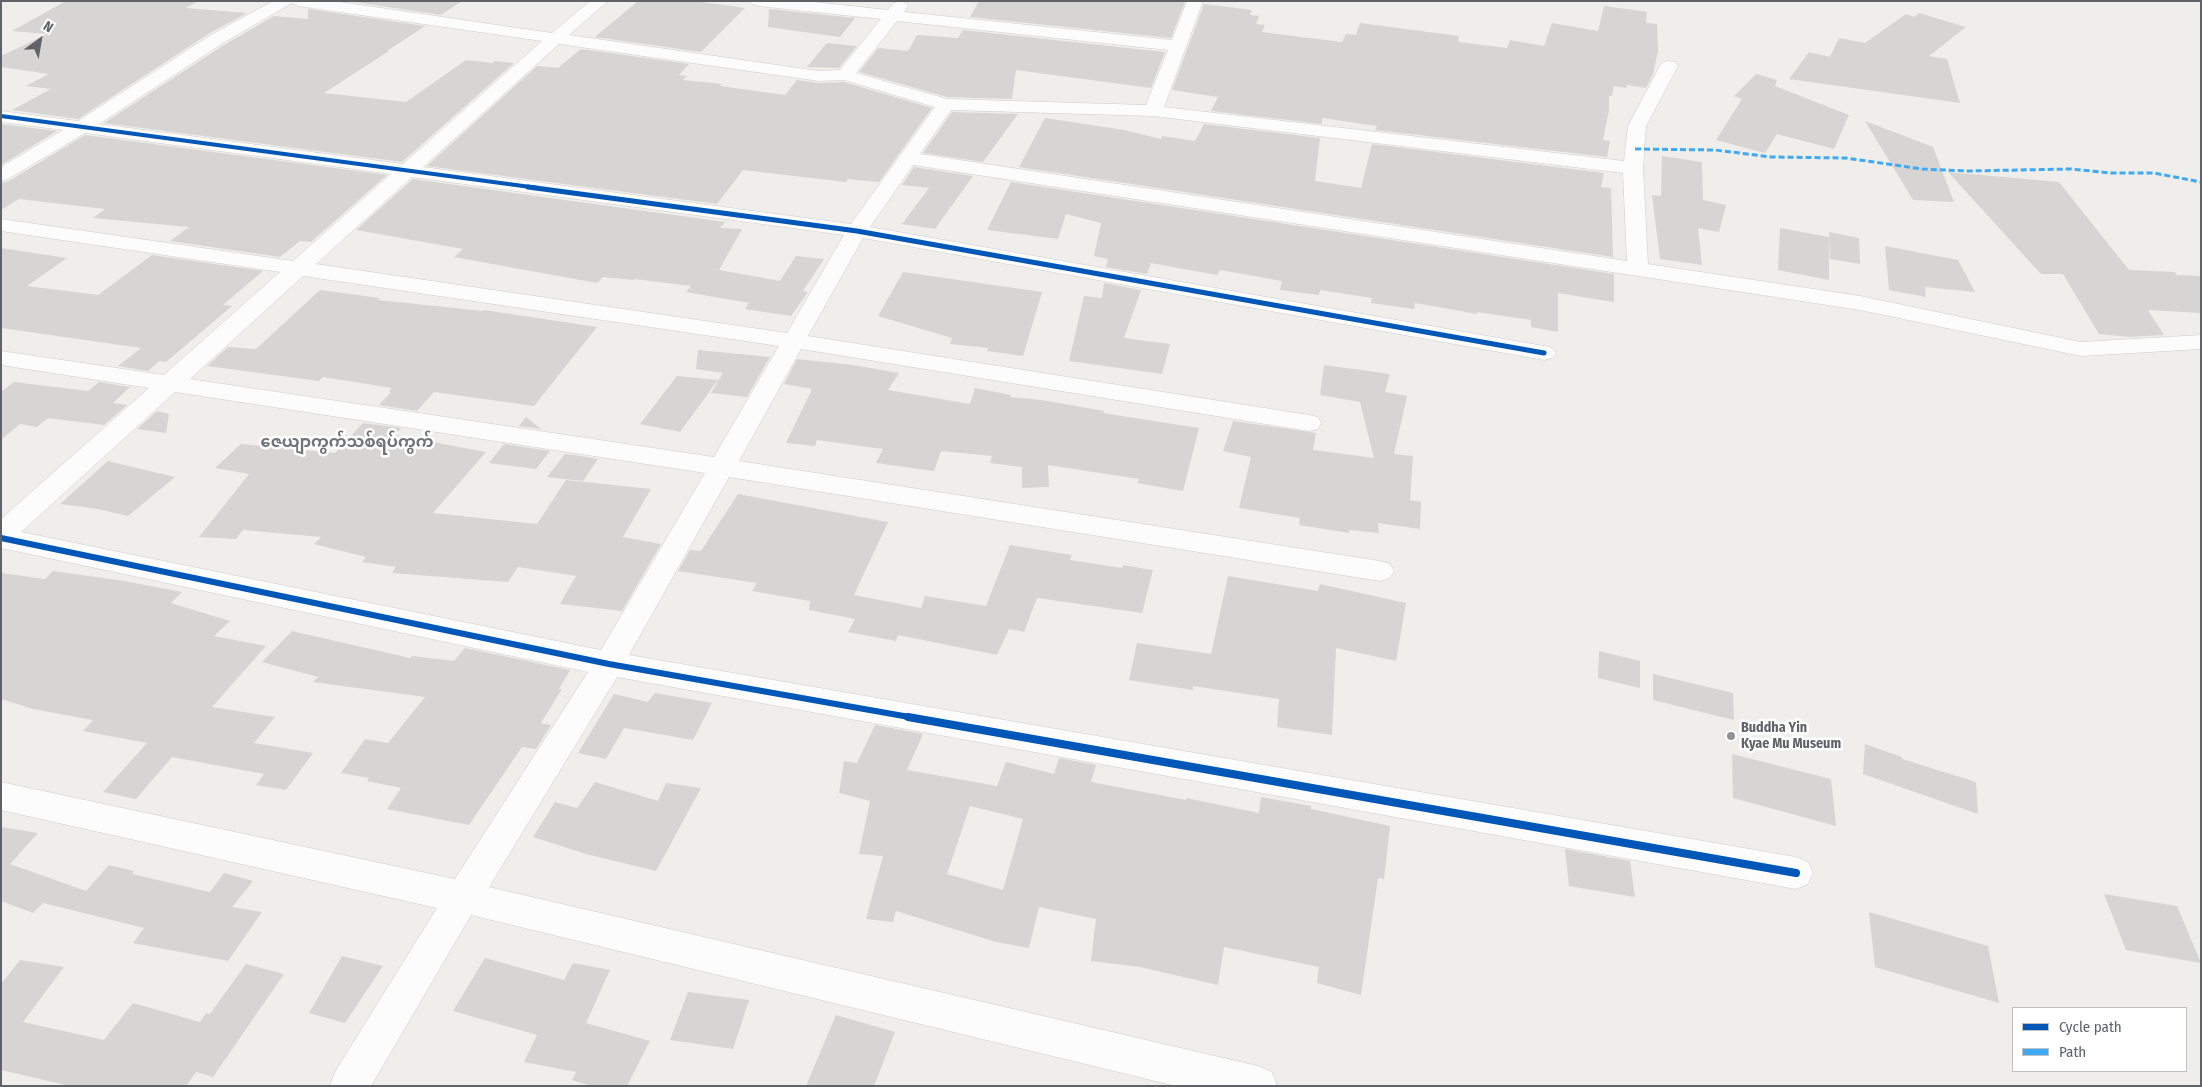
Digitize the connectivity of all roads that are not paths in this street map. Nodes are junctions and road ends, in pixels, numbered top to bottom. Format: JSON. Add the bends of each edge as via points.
{"nodes":[{"id":1,"x":285,"y":1,"type":"edge"},
{"id":2,"x":298,"y":1,"type":"edge"},
{"id":3,"x":600,"y":1,"type":"edge"},
{"id":4,"x":758,"y":1,"type":"edge"},
{"id":5,"x":904,"y":1,"type":"edge"},
{"id":6,"x":1195,"y":1,"type":"edge"},
{"id":7,"x":892,"y":17,"type":"junction"},
{"id":8,"x":555,"y":38,"type":"junction"},
{"id":9,"x":1178,"y":46,"type":"junction"},
{"id":10,"x":1668,"y":66,"type":"dead end"},
{"id":11,"x":845,"y":75,"type":"junction"},
{"id":12,"x":946,"y":104,"type":"junction"},
{"id":13,"x":1153,"y":111,"type":"junction"},
{"id":14,"x":1,"y":116,"type":"edge"},
{"id":15,"x":83,"y":126,"type":"junction"},
{"id":16,"x":908,"y":158,"type":"junction"},
{"id":17,"x":1633,"y":168,"type":"junction"},
{"id":18,"x":407,"y":172,"type":"junction"},
{"id":19,"x":1,"y":175,"type":"edge"},
{"id":20,"x":1,"y":225,"type":"edge"},
{"id":21,"x":858,"y":231,"type":"junction"},
{"id":22,"x":298,"y":269,"type":"junction"},
{"id":23,"x":1638,"y":270,"type":"junction"},
{"id":24,"x":794,"y":341,"type":"junction"},
{"id":25,"x":2201,"y":342,"type":"edge"},
{"id":26,"x":1544,"y":352,"type":"dead end"},
{"id":27,"x":1,"y":358,"type":"edge"},
{"id":28,"x":170,"y":384,"type":"junction"},
{"id":29,"x":1308,"y":423,"type":"dead end"},
{"id":30,"x":722,"y":467,"type":"junction"},
{"id":31,"x":1,"y":536,"type":"edge"},
{"id":32,"x":1380,"y":571,"type":"dead end"},
{"id":33,"x":609,"y":664,"type":"junction"},
{"id":34,"x":1,"y":796,"type":"edge"},
{"id":35,"x":1796,"y":873,"type":"dead end"},
{"id":36,"x":463,"y":896,"type":"junction"},
{"id":37,"x":349,"y":1086,"type":"edge"},
{"id":38,"x":1258,"y":1086,"type":"edge"}],
"edges":[{"from":1,"to":15,"type":"street","via":[[217,39]]},
{"from":2,"to":8,"type":"street"},
{"from":3,"to":8,"type":"street"},
{"from":4,"to":7,"type":"street"},
{"from":5,"to":7,"type":"street"},
{"from":6,"to":9,"type":"street"},
{"from":7,"to":9,"type":"street"},
{"from":7,"to":11,"type":"street"},
{"from":8,"to":11,"type":"street","via":[[819,76]]},
{"from":8,"to":18,"type":"street"},
{"from":9,"to":13,"type":"street"},
{"from":10,"to":17,"type":"street","via":[[1637,126]]},
{"from":11,"to":12,"type":"street"},
{"from":12,"to":13,"type":"street"},
{"from":12,"to":16,"type":"street"},
{"from":13,"to":17,"type":"street"},
{"from":14,"to":15,"type":"street"},
{"from":15,"to":18,"type":"street"},
{"from":15,"to":19,"type":"street"},
{"from":16,"to":21,"type":"street"},
{"from":16,"to":23,"type":"street"},
{"from":17,"to":23,"type":"street"},
{"from":18,"to":21,"type":"street"},
{"from":18,"to":22,"type":"street"},
{"from":20,"to":22,"type":"street"},
{"from":21,"to":24,"type":"street"},
{"from":21,"to":26,"type":"street"},
{"from":22,"to":24,"type":"street"},
{"from":22,"to":28,"type":"street"},
{"from":23,"to":25,"type":"street","via":[[1860,303],[2081,349]]},
{"from":24,"to":29,"type":"street"},
{"from":24,"to":30,"type":"street"},
{"from":27,"to":28,"type":"street"},
{"from":28,"to":30,"type":"street"},
{"from":28,"to":31,"type":"street"},
{"from":30,"to":32,"type":"street"},
{"from":30,"to":33,"type":"street"},
{"from":31,"to":33,"type":"street"},
{"from":33,"to":35,"type":"street"},
{"from":33,"to":36,"type":"street"},
{"from":34,"to":36,"type":"street"},
{"from":36,"to":37,"type":"street"},
{"from":36,"to":38,"type":"street"}]}
